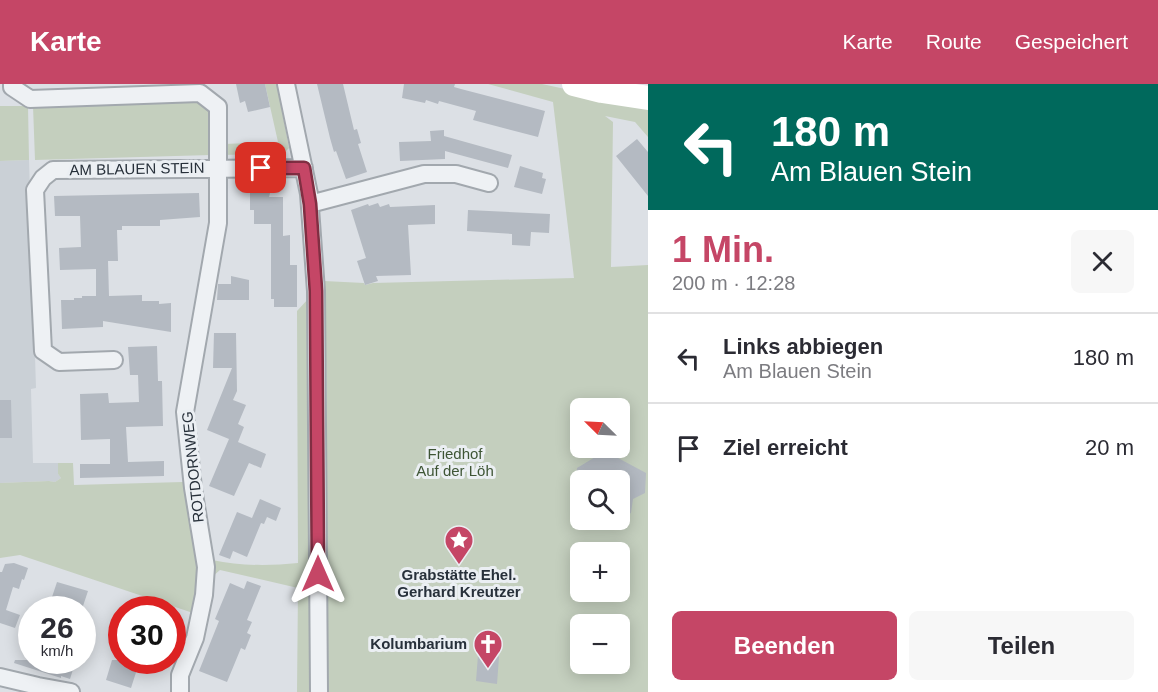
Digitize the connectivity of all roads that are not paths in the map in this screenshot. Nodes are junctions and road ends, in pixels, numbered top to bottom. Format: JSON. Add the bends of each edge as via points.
{"nodes":[{"id":1,"x":12,"y":84,"type":"edge"},
{"id":2,"x":286,"y":84,"type":"edge"},
{"id":3,"x":574,"y":84,"type":"edge"},
{"id":4,"x":648,"y":98,"type":"edge"},
{"id":5,"x":217,"y":168,"type":"junction"},
{"id":6,"x":304,"y":168,"type":"junction"},
{"id":7,"x":489,"y":183,"type":"dead end"},
{"id":8,"x":310,"y":204,"type":"junction"},
{"id":9,"x":114,"y":360,"type":"dead end"},
{"id":10,"x":0,"y":677,"type":"edge"},
{"id":11,"x":71,"y":692,"type":"edge"},
{"id":12,"x":180,"y":692,"type":"edge"},
{"id":13,"x":319,"y":692,"type":"edge"}],
"edges":[{"from":1,"to":5,"type":"street","name":"ROTDORNWEG","via":[[30,99],[200,93],[218,107]]},
{"from":2,"to":6,"type":"street"},
{"from":3,"to":4,"type":"main road"},
{"from":5,"to":6,"type":"street","name":"AM BLAUEN STEIN"},
{"from":5,"to":9,"type":"street","name":"AM BLAUEN STEIN","via":[[52,170],[35,190],[43,351],[59,362]]},
{"from":5,"to":12,"type":"street","name":"ROTDORNWEG","via":[[218,223],[185,412],[206,567],[204,595],[195,638],[180,675]]},
{"from":6,"to":8,"type":"street"},
{"from":7,"to":8,"type":"street","via":[[456,174],[424,174]]},
{"from":8,"to":13,"type":"street","via":[[316,291]]},
{"from":10,"to":11,"type":"street"}]}
